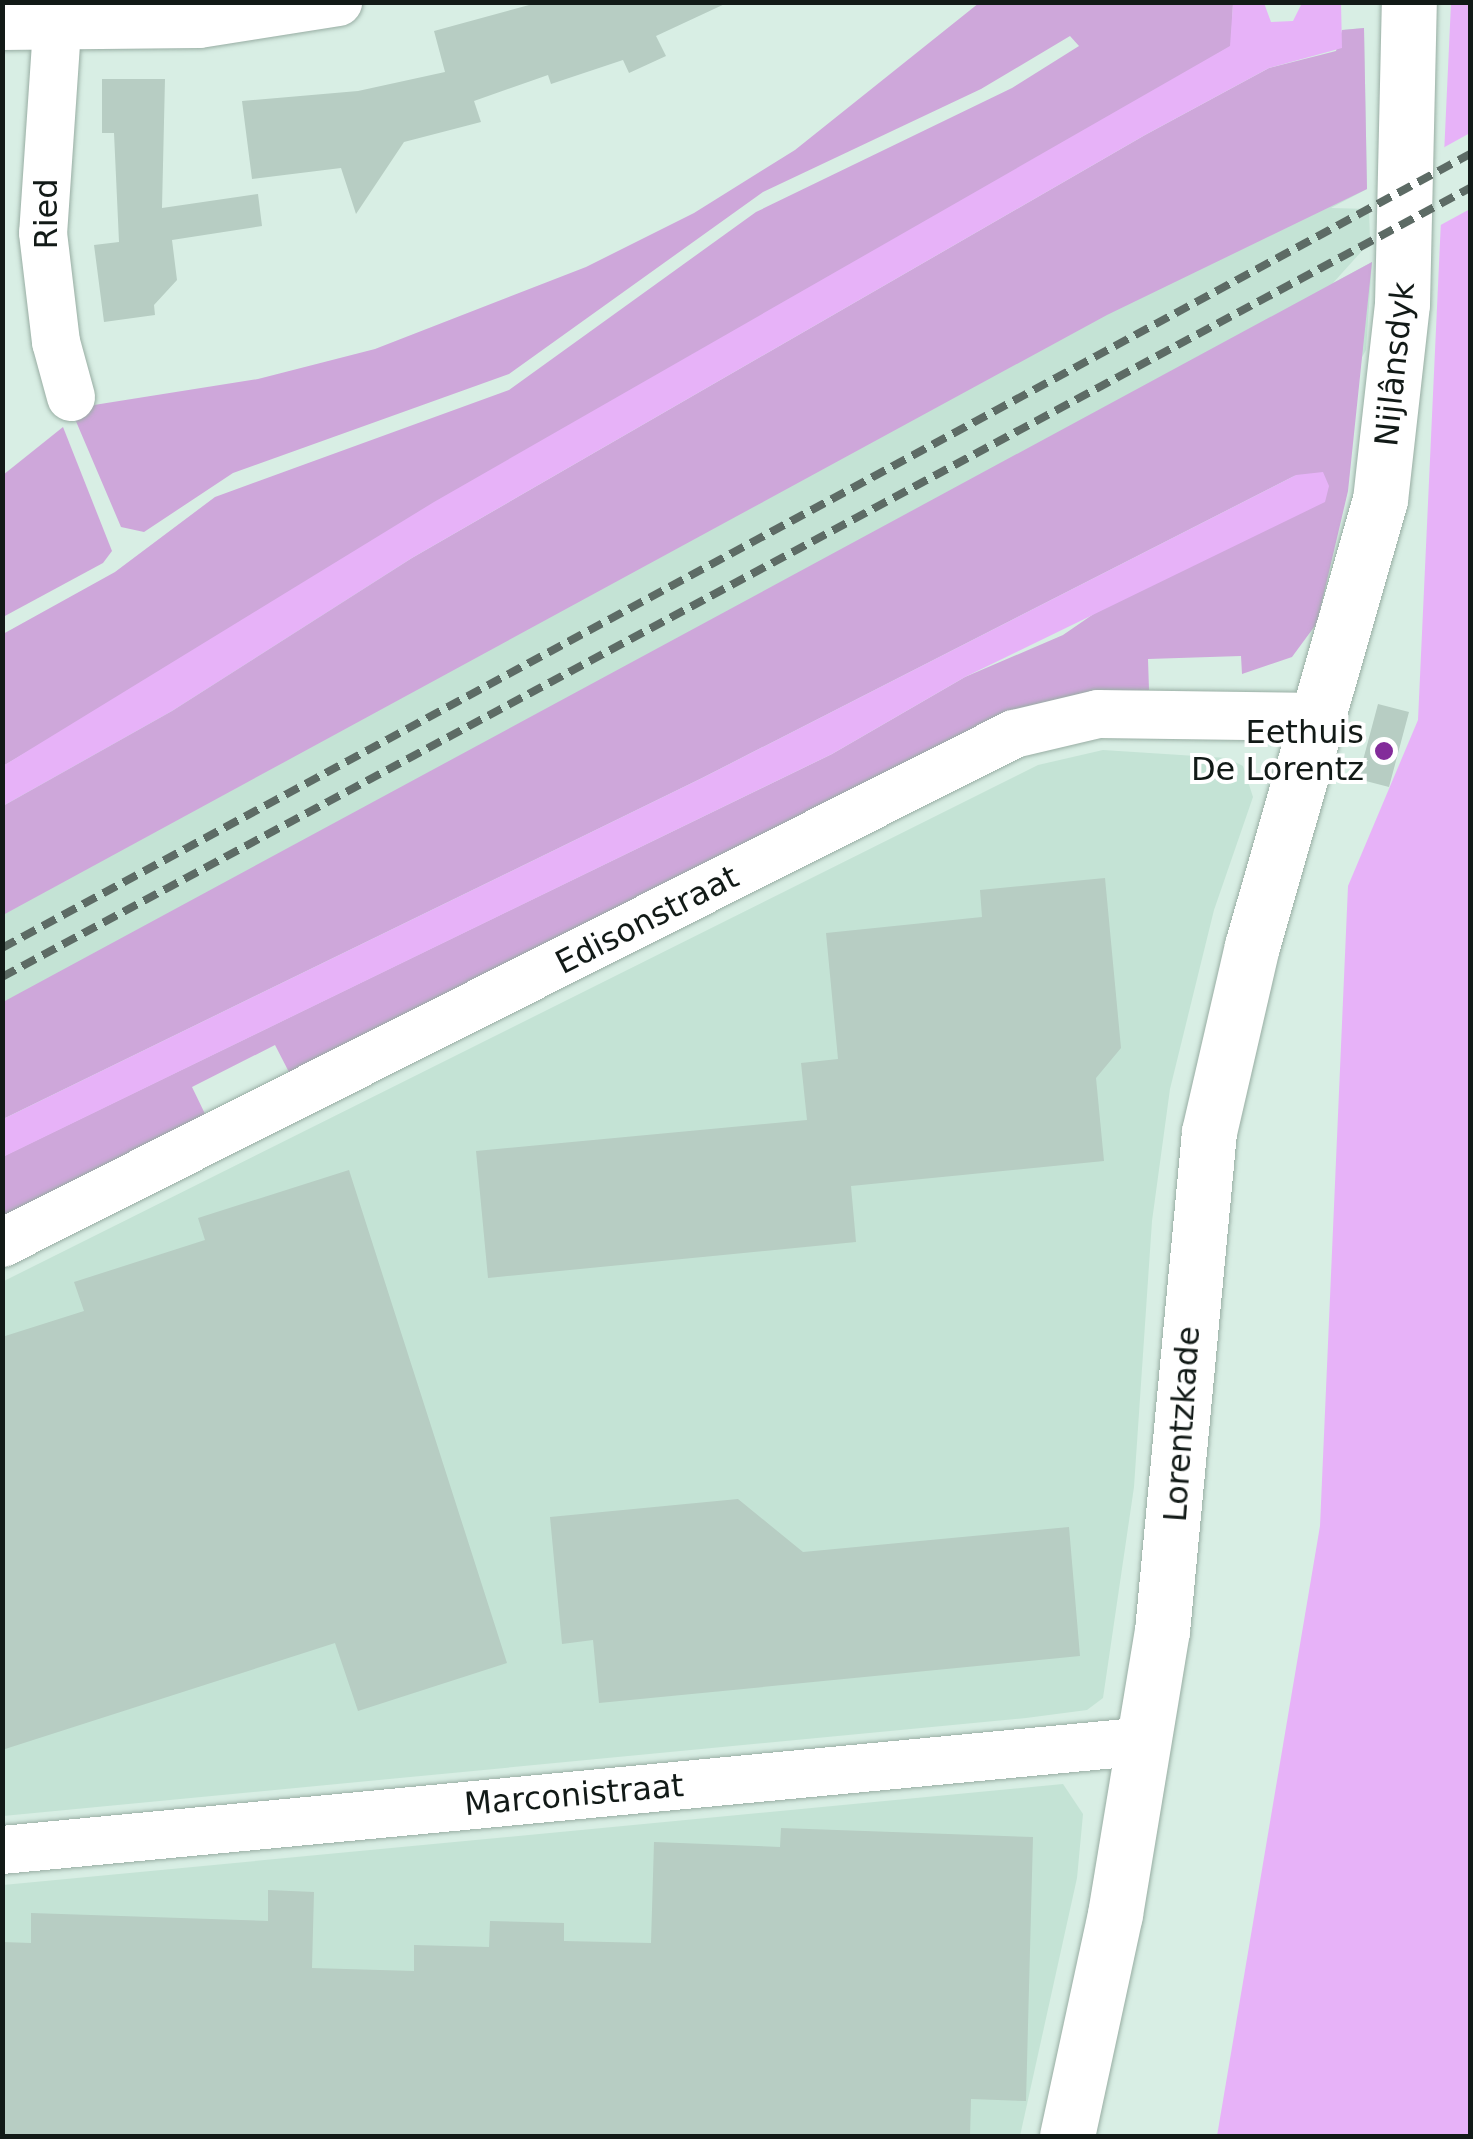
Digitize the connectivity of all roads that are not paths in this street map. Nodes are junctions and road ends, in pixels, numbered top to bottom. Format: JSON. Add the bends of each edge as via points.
{"nodes":[{"id":1,"x":338,"y":2,"type":"edge"},
{"id":2,"x":1409,"y":2,"type":"edge"},
{"id":3,"x":2,"y":26,"type":"edge"},
{"id":4,"x":57,"y":29,"type":"junction"},
{"id":5,"x":71,"y":396,"type":"dead end"},
{"id":6,"x":1321,"y":717,"type":"junction"},
{"id":7,"x":2,"y":1243,"type":"edge"},
{"id":8,"x":1146,"y":1740,"type":"junction"},
{"id":9,"x":2,"y":1850,"type":"edge"},
{"id":10,"x":1067,"y":2136,"type":"edge"}],
"edges":[{"from":1,"to":4,"type":"street","via":[[200,24]]},
{"from":2,"to":6,"type":"street","name":"Nijlânsdyk","via":[[1410,122],[1394,402],[1380,500]]},
{"from":3,"to":4,"type":"street"},
{"from":4,"to":5,"type":"street","name":"Ried","via":[[43,233],[56,342]]},
{"from":6,"to":7,"type":"street","name":"Edisonstraat","via":[[1098,714],[1014,734]]},
{"from":6,"to":8,"type":"street","name":"Lorentzkade","via":[[1252,946],[1209,1132],[1176,1510]]},
{"from":8,"to":9,"type":"street","name":"Marconistraat"},
{"from":8,"to":10,"type":"street","name":"Lorentzkade"}]}
